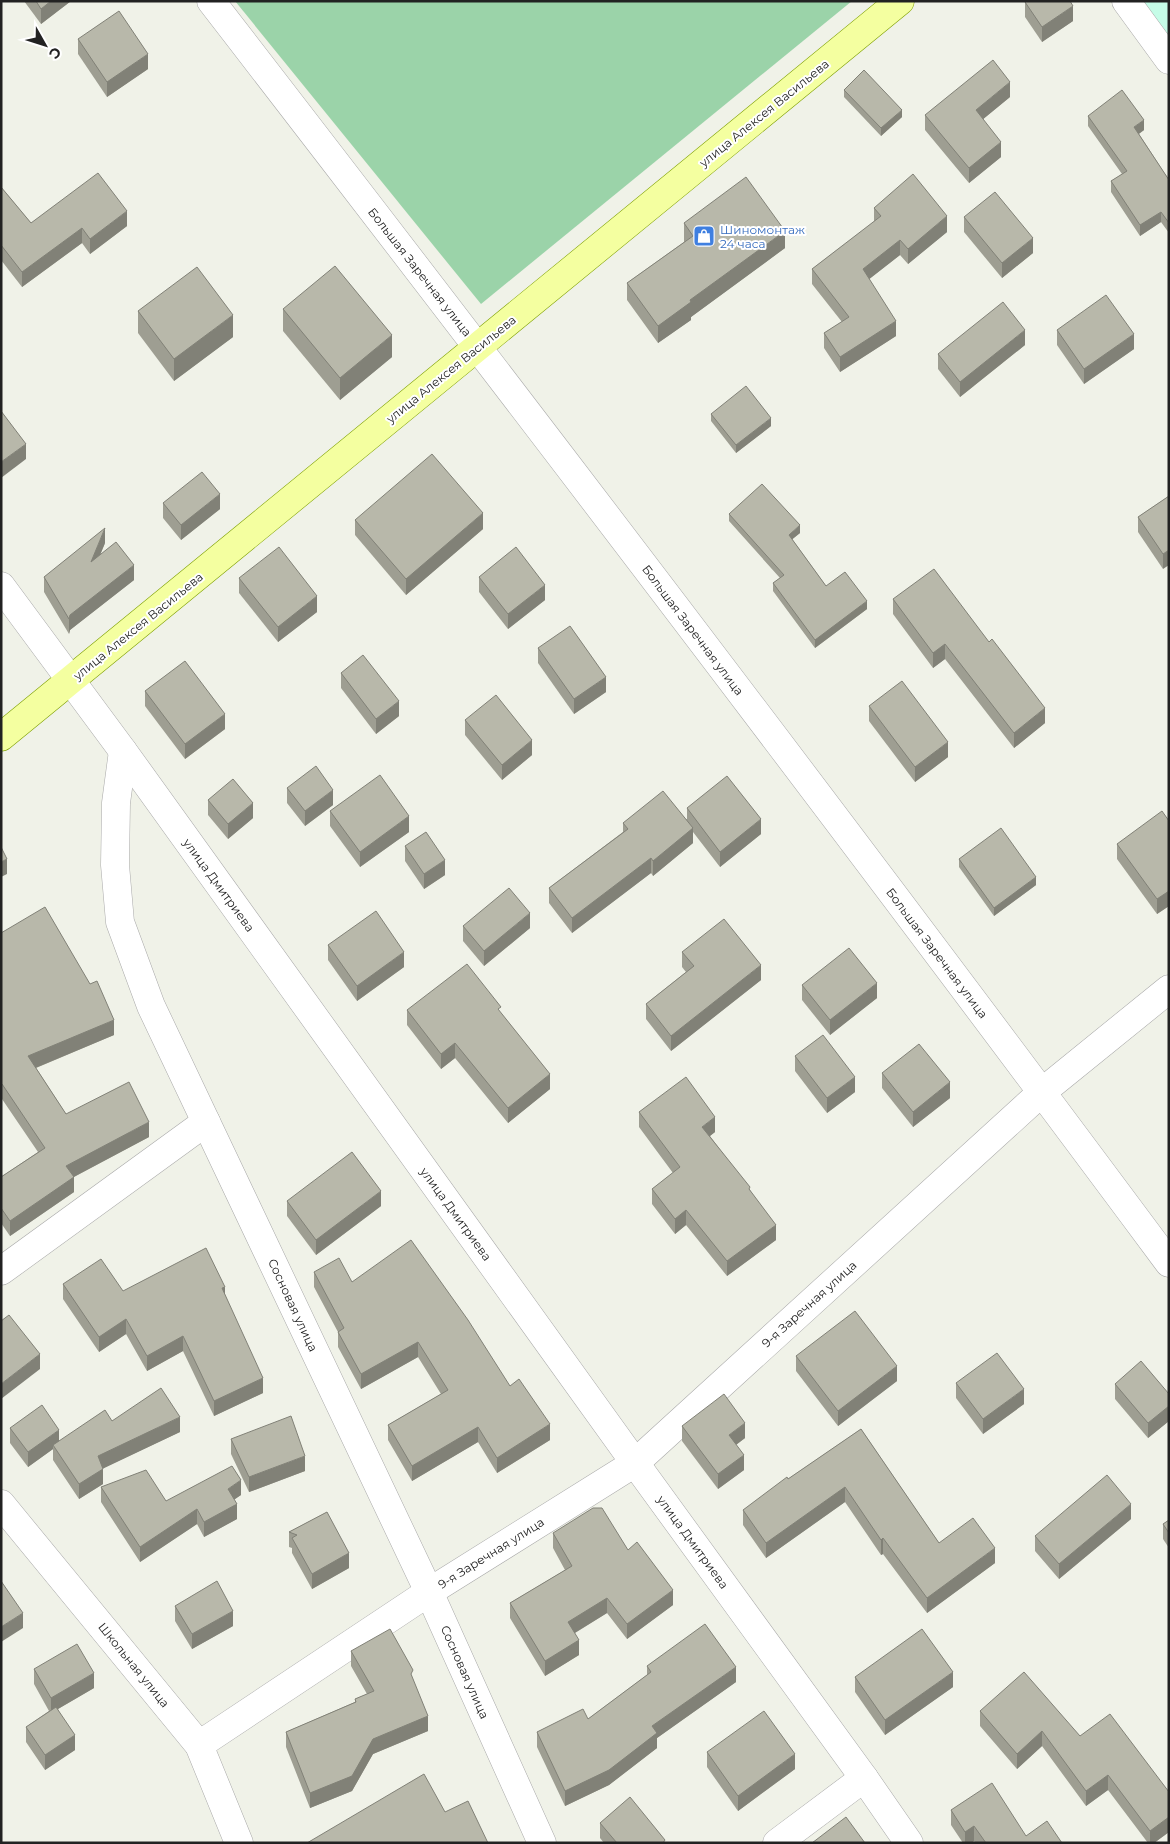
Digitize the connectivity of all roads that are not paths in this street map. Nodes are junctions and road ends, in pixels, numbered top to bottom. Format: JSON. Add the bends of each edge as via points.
{"nodes":[{"id":1,"x":212,"y":1,"type":"edge"},
{"id":2,"x":900,"y":1,"type":"edge"},
{"id":3,"x":1126,"y":1,"type":"edge"},
{"id":4,"x":1169,"y":60,"type":"edge"},
{"id":5,"x":478,"y":347,"type":"junction"},
{"id":6,"x":1,"y":586,"type":"edge"},
{"id":7,"x":70,"y":682,"type":"junction"},
{"id":8,"x":1,"y":737,"type":"edge"},
{"id":9,"x":123,"y":751,"type":"junction"},
{"id":10,"x":1169,"y":989,"type":"edge"},
{"id":11,"x":1042,"y":1092,"type":"junction"},
{"id":12,"x":206,"y":1122,"type":"junction"},
{"id":13,"x":1169,"y":1263,"type":"edge"},
{"id":14,"x":1,"y":1272,"type":"edge"},
{"id":15,"x":635,"y":1463,"type":"junction"},
{"id":16,"x":1,"y":1504,"type":"edge"},
{"id":17,"x":429,"y":1592,"type":"junction"},
{"id":18,"x":199,"y":1745,"type":"junction"},
{"id":19,"x":864,"y":1778,"type":"junction"},
{"id":20,"x":239,"y":1843,"type":"edge"},
{"id":21,"x":542,"y":1843,"type":"edge"},
{"id":22,"x":777,"y":1843,"type":"edge"},
{"id":23,"x":908,"y":1843,"type":"edge"}],
"edges":[{"from":1,"to":5,"type":"street","name":"Большая Заречная улица"},
{"from":2,"to":5,"type":"main road","name":"улица Алексея Васильева"},
{"from":3,"to":4,"type":"street"},
{"from":5,"to":7,"type":"main road","name":"улица Алексея Васильева"},
{"from":5,"to":11,"type":"street","name":"Большая Заречная улица"},
{"from":6,"to":7,"type":"street","name":"улица Дмитриева"},
{"from":7,"to":8,"type":"main road","name":"улица Алексея Васильева"},
{"from":7,"to":9,"type":"street","name":"улица Дмитриева"},
{"from":9,"to":12,"type":"street","name":"Сосновая улица","via":[[116,803],[115,856],[120,922],[152,1006]]},
{"from":9,"to":15,"type":"street","name":"улица Дмитриева"},
{"from":10,"to":11,"type":"street","name":"9-я Заречная улица"},
{"from":11,"to":13,"type":"street","name":"Большая Заречная улица"},
{"from":11,"to":15,"type":"street","name":"9-я Заречная улица"},
{"from":12,"to":14,"type":"street"},
{"from":12,"to":17,"type":"street","name":"Сосновая улица"},
{"from":15,"to":17,"type":"street","name":"9-я Заречная улица"},
{"from":15,"to":19,"type":"street","name":"улица Дмитриева"},
{"from":16,"to":18,"type":"street","name":"Школьная улица"},
{"from":17,"to":18,"type":"street","name":"9-я Заречная улица"},
{"from":17,"to":21,"type":"street","name":"Сосновая улица"},
{"from":18,"to":20,"type":"street","name":"Школьная улица"},
{"from":19,"to":22,"type":"street"},
{"from":19,"to":23,"type":"street","name":"улица Дмитриева"}]}
